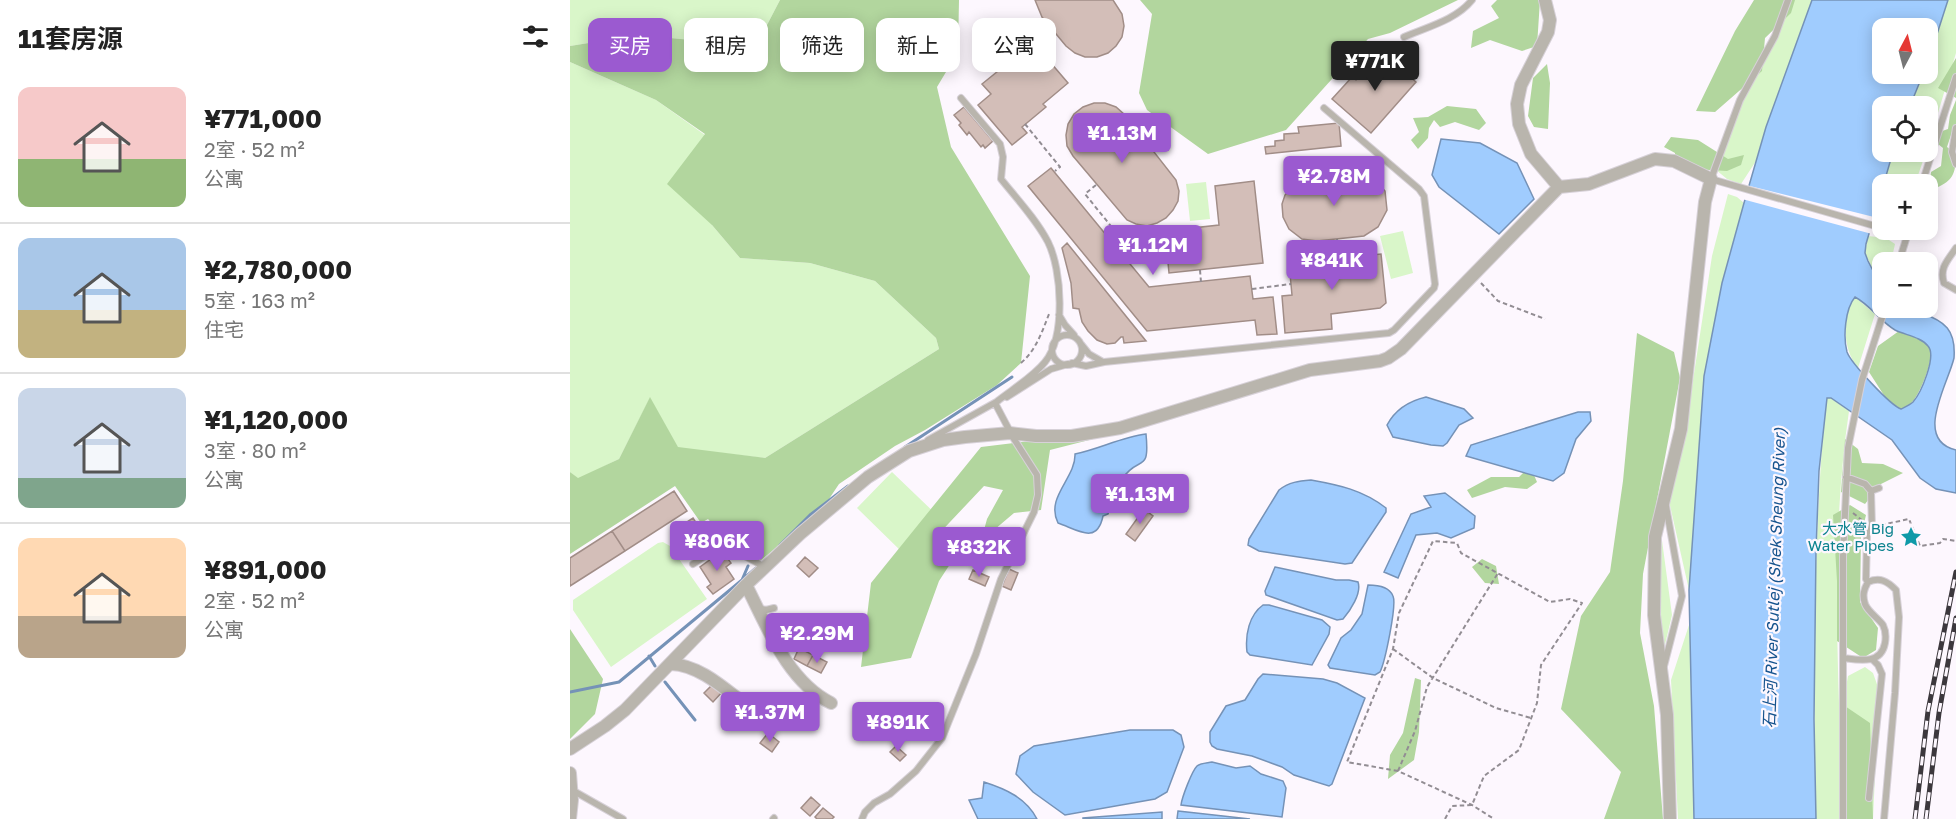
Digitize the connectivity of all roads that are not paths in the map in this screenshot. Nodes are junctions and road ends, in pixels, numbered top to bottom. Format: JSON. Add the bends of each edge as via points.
{"nodes":[{"id":1,"x":1472,"y":0,"type":"edge"},
{"id":2,"x":1545,"y":0,"type":"edge"},
{"id":3,"x":1788,"y":0,"type":"edge"},
{"id":4,"x":1404,"y":37,"type":"dead end"},
{"id":5,"x":1956,"y":77,"type":"edge"},
{"id":6,"x":962,"y":98,"type":"dead end"},
{"id":7,"x":1324,"y":108,"type":"dead end"},
{"id":8,"x":1956,"y":128,"type":"edge"},
{"id":9,"x":1956,"y":164,"type":"edge"},
{"id":10,"x":1925,"y":174,"type":"edge"},
{"id":11,"x":1711,"y":179,"type":"junction"},
{"id":12,"x":1559,"y":187,"type":"junction"},
{"id":13,"x":1872,"y":225,"type":"edge"},
{"id":14,"x":1956,"y":248,"type":"edge"},
{"id":15,"x":1956,"y":290,"type":"edge"},
{"id":16,"x":1059,"y":314,"type":"junction"},
{"id":17,"x":1882,"y":318,"type":"edge"},
{"id":18,"x":1079,"y":341,"type":"junction"},
{"id":19,"x":1053,"y":345,"type":"junction"},
{"id":20,"x":1104,"y":362,"type":"junction"},
{"id":21,"x":1070,"y":364,"type":"junction"},
{"id":22,"x":995,"y":403,"type":"junction"},
{"id":23,"x":1010,"y":433,"type":"junction"},
{"id":24,"x":909,"y":451,"type":"junction"},
{"id":25,"x":1846,"y":477,"type":"junction"},
{"id":26,"x":1879,"y":489,"type":"dead end"},
{"id":27,"x":1871,"y":491,"type":"junction"},
{"id":28,"x":1664,"y":499,"type":"junction"},
{"id":29,"x":693,"y":564,"type":"dead end"},
{"id":30,"x":765,"y":567,"type":"junction"},
{"id":31,"x":1868,"y":582,"type":"junction"},
{"id":32,"x":746,"y":585,"type":"junction"},
{"id":33,"x":758,"y":608,"type":"junction"},
{"id":34,"x":774,"y":608,"type":"dead end"},
{"id":35,"x":1843,"y":658,"type":"junction"},
{"id":36,"x":1873,"y":660,"type":"junction"},
{"id":37,"x":671,"y":664,"type":"junction"},
{"id":38,"x":1662,"y":675,"type":"junction"},
{"id":39,"x":737,"y":698,"type":"dead end"},
{"id":40,"x":831,"y":703,"type":"dead end"},
{"id":41,"x":570,"y":749,"type":"edge"},
{"id":42,"x":570,"y":773,"type":"edge"},
{"id":43,"x":572,"y":789,"type":"junction"},
{"id":44,"x":1869,"y":798,"type":"dead end"},
{"id":45,"x":570,"y":819,"type":"edge"},
{"id":46,"x":623,"y":819,"type":"edge"},
{"id":47,"x":862,"y":819,"type":"edge"},
{"id":48,"x":1670,"y":819,"type":"edge"},
{"id":49,"x":1844,"y":819,"type":"edge"},
{"id":50,"x":1884,"y":819,"type":"edge"}],
"edges":[{"from":1,"to":4,"type":"lane","via":[[1455,15]]},
{"from":2,"to":12,"type":"street","via":[[1550,20],[1548,32],[1521,85],[1517,104],[1531,154]]},
{"from":3,"to":11,"type":"lane","via":[[1775,36],[1740,100]]},
{"from":5,"to":10,"type":"lane"},
{"from":6,"to":16,"type":"lane","via":[[1000,144],[1001,179],[1038,225],[1053,253]]},
{"from":7,"to":20,"type":"lane","via":[[1424,196],[1434,288],[1389,333]]},
{"from":8,"to":9,"type":"lane","via":[[1952,152]]},
{"from":11,"to":12,"type":"street","via":[[1674,161],[1655,159],[1589,184]]},
{"from":11,"to":13,"type":"lane"},
{"from":11,"to":28,"type":"street","via":[[1705,202],[1681,429]]},
{"from":12,"to":23,"type":"street","via":[[1388,358],[1310,370],[1120,428],[1072,436]]},
{"from":14,"to":15,"type":"lane","via":[[1941,275],[1944,283]]},
{"from":16,"to":18,"type":"lane"},
{"from":16,"to":19,"type":"lane"},
{"from":17,"to":25,"type":"lane","via":[[1862,380]]},
{"from":18,"to":19,"type":"lane","via":[[1064,335]]},
{"from":18,"to":20,"type":"lane","via":[[1089,354]]},
{"from":18,"to":21,"type":"lane","via":[[1082,352]]},
{"from":19,"to":21,"type":"lane","via":[[1055,358]]},
{"from":19,"to":22,"type":"lane","via":[[1041,366]]},
{"from":20,"to":21,"type":"lane"},
{"from":21,"to":22,"type":"lane","via":[[1051,369]]},
{"from":22,"to":23,"type":"lane"},
{"from":22,"to":24,"type":"lane"},
{"from":23,"to":24,"type":"street","via":[[943,440]]},
{"from":23,"to":47,"type":"lane","via":[[1038,479],[1032,519],[1001,579],[942,738],[916,771],[874,803]]},
{"from":24,"to":30,"type":"street","via":[[849,491]]},
{"from":25,"to":27,"type":"lane","via":[[1865,484]]},
{"from":25,"to":35,"type":"lane"},
{"from":26,"to":27,"type":"lane"},
{"from":27,"to":31,"type":"lane"},
{"from":28,"to":38,"type":"street","via":[[1655,537],[1654,615]]},
{"from":28,"to":38,"type":"lane","via":[[1682,596]]},
{"from":29,"to":30,"type":"lane","via":[[723,544]]},
{"from":30,"to":32,"type":"street"},
{"from":31,"to":36,"type":"lane","via":[[1863,592],[1865,606],[1886,633],[1884,648]]},
{"from":31,"to":50,"type":"lane","via":[[1888,582],[1896,590],[1898,600]]},
{"from":32,"to":33,"type":"street"},
{"from":32,"to":37,"type":"street"},
{"from":33,"to":34,"type":"lane"},
{"from":33,"to":40,"type":"street","via":[[794,672],[810,690]]},
{"from":35,"to":36,"type":"lane"},
{"from":35,"to":49,"type":"lane"},
{"from":36,"to":44,"type":"lane","via":[[1882,674]]},
{"from":37,"to":39,"type":"street","via":[[696,670]]},
{"from":37,"to":41,"type":"street","via":[[625,710]]},
{"from":38,"to":48,"type":"street"},
{"from":42,"to":43,"type":"street"},
{"from":43,"to":45,"type":"street"},
{"from":43,"to":46,"type":"lane"}]}
